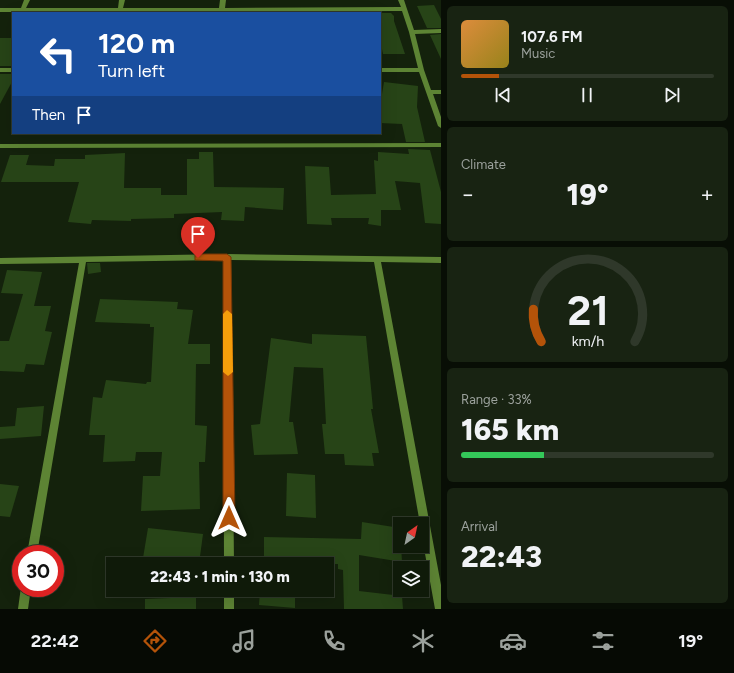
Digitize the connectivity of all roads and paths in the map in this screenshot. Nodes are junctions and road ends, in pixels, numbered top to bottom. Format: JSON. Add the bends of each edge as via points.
{"nodes":[{"id":1,"x":27,"y":0,"type":"edge"},
{"id":2,"x":122,"y":0,"type":"edge"},
{"id":3,"x":223,"y":0,"type":"edge"},
{"id":4,"x":401,"y":0,"type":"edge"},
{"id":5,"x":222,"y":8,"type":"junction"},
{"id":6,"x":404,"y":9,"type":"junction"},
{"id":7,"x":0,"y":10,"type":"edge"},
{"id":8,"x":23,"y":10,"type":"junction"},
{"id":9,"x":120,"y":10,"type":"junction"},
{"id":10,"x":441,"y":31,"type":"edge"},
{"id":11,"x":412,"y":32,"type":"junction"},
{"id":12,"x":0,"y":70,"type":"edge"},
{"id":13,"x":12,"y":70,"type":"edge"},
{"id":14,"x":381,"y":70,"type":"edge"},
{"id":15,"x":421,"y":70,"type":"junction"},
{"id":16,"x":429,"y":92,"type":"junction"},
{"id":17,"x":441,"y":92,"type":"edge"},
{"id":18,"x":441,"y":126,"type":"edge"},
{"id":19,"x":441,"y":145,"type":"edge"},
{"id":20,"x":0,"y":146,"type":"edge"},
{"id":21,"x":227,"y":257,"type":"junction"},
{"id":22,"x":83,"y":259,"type":"junction"},
{"id":23,"x":377,"y":260,"type":"junction"},
{"id":24,"x":441,"y":260,"type":"edge"},
{"id":25,"x":0,"y":261,"type":"edge"},
{"id":26,"x":34,"y":545,"type":"edge"},
{"id":27,"x":229,"y":557,"type":"edge"},
{"id":28,"x":25,"y":597,"type":"edge"},
{"id":29,"x":229,"y":597,"type":"edge"},
{"id":30,"x":23,"y":609,"type":"edge"},
{"id":31,"x":230,"y":609,"type":"edge"},
{"id":32,"x":440,"y":609,"type":"edge"}],
"edges":[{"from":1,"to":8,"type":"street"},
{"from":2,"to":9,"type":"street"},
{"from":3,"to":5,"type":"street"},
{"from":4,"to":6,"type":"street"},
{"from":5,"to":6,"type":"street"},
{"from":5,"to":9,"type":"street"},
{"from":6,"to":11,"type":"street"},
{"from":7,"to":8,"type":"street"},
{"from":8,"to":9,"type":"street"},
{"from":10,"to":11,"type":"street"},
{"from":11,"to":15,"type":"street"},
{"from":12,"to":13,"type":"street"},
{"from":14,"to":15,"type":"street"},
{"from":15,"to":16,"type":"street"},
{"from":16,"to":17,"type":"street"},
{"from":16,"to":18,"type":"street"},
{"from":19,"to":20,"type":"street"},
{"from":21,"to":22,"type":"street"},
{"from":21,"to":23,"type":"street"},
{"from":21,"to":27,"type":"street"},
{"from":22,"to":25,"type":"street"},
{"from":22,"to":26,"type":"street"},
{"from":23,"to":24,"type":"street"},
{"from":23,"to":32,"type":"street"},
{"from":28,"to":30,"type":"street"},
{"from":29,"to":31,"type":"street"}]}
